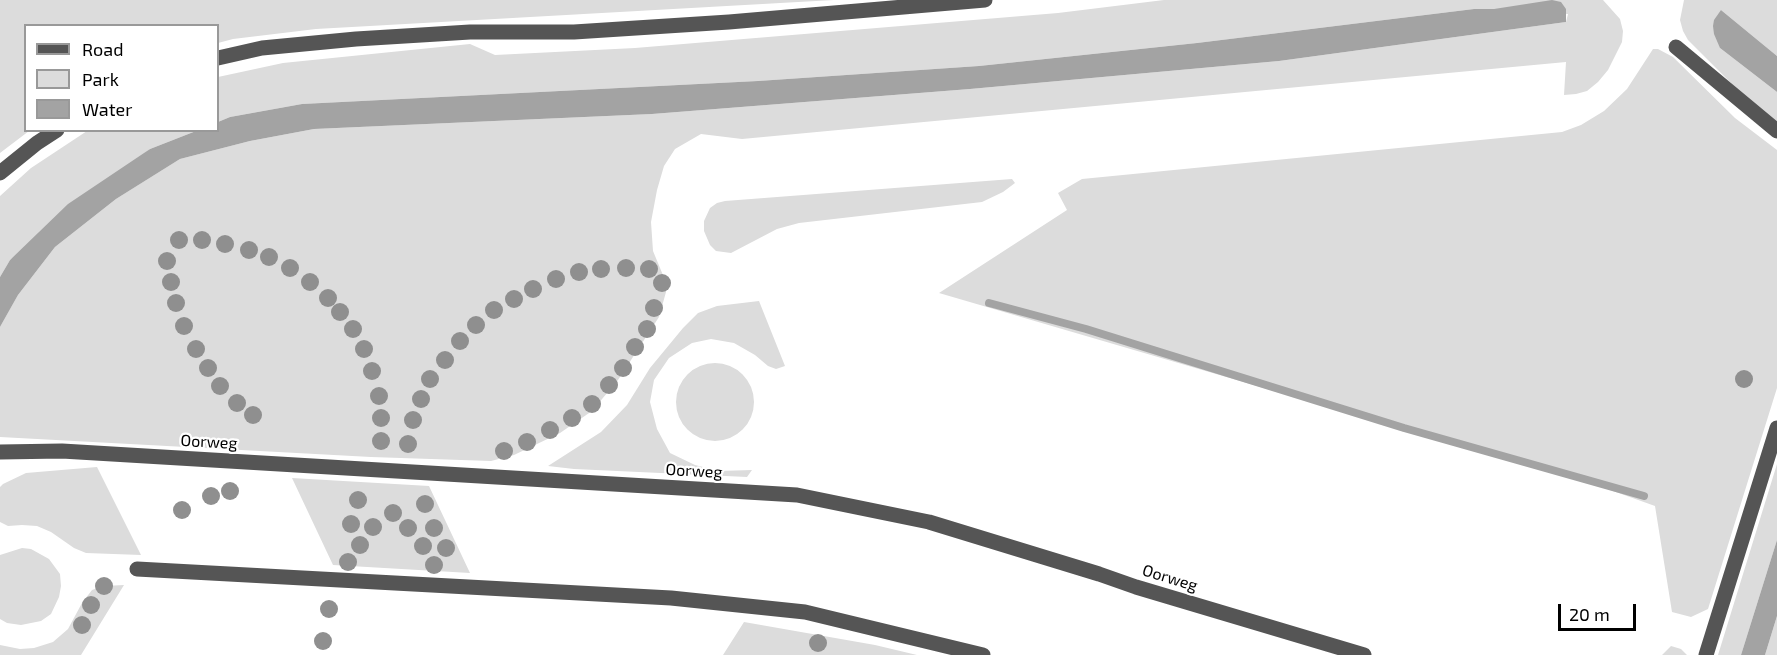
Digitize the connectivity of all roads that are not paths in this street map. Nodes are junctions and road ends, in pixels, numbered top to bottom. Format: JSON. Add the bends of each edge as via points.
{"nodes":[{"id":1,"x":985,"y":0,"type":"edge"},
{"id":2,"x":1676,"y":47,"type":"dead end"},
{"id":3,"x":219,"y":58,"type":"edge"},
{"id":4,"x":1777,"y":131,"type":"edge"},
{"id":5,"x":54,"y":132,"type":"edge"},
{"id":6,"x":0,"y":173,"type":"edge"},
{"id":7,"x":1777,"y":428,"type":"edge"},
{"id":8,"x":0,"y":452,"type":"edge"},
{"id":9,"x":136,"y":569,"type":"dead end"},
{"id":10,"x":983,"y":655,"type":"edge"},
{"id":11,"x":1364,"y":655,"type":"edge"},
{"id":12,"x":1706,"y":655,"type":"edge"}],
"edges":[{"from":1,"to":3,"type":"street","via":[[574,33],[470,32],[356,39],[262,48]]},
{"from":2,"to":4,"type":"street"},
{"from":5,"to":6,"type":"street"},
{"from":7,"to":12,"type":"street"},
{"from":8,"to":11,"type":"street","name":"Oorweg","via":[[74,452],[797,495],[928,522]]},
{"from":9,"to":10,"type":"street","via":[[671,598],[805,612]]}]}
